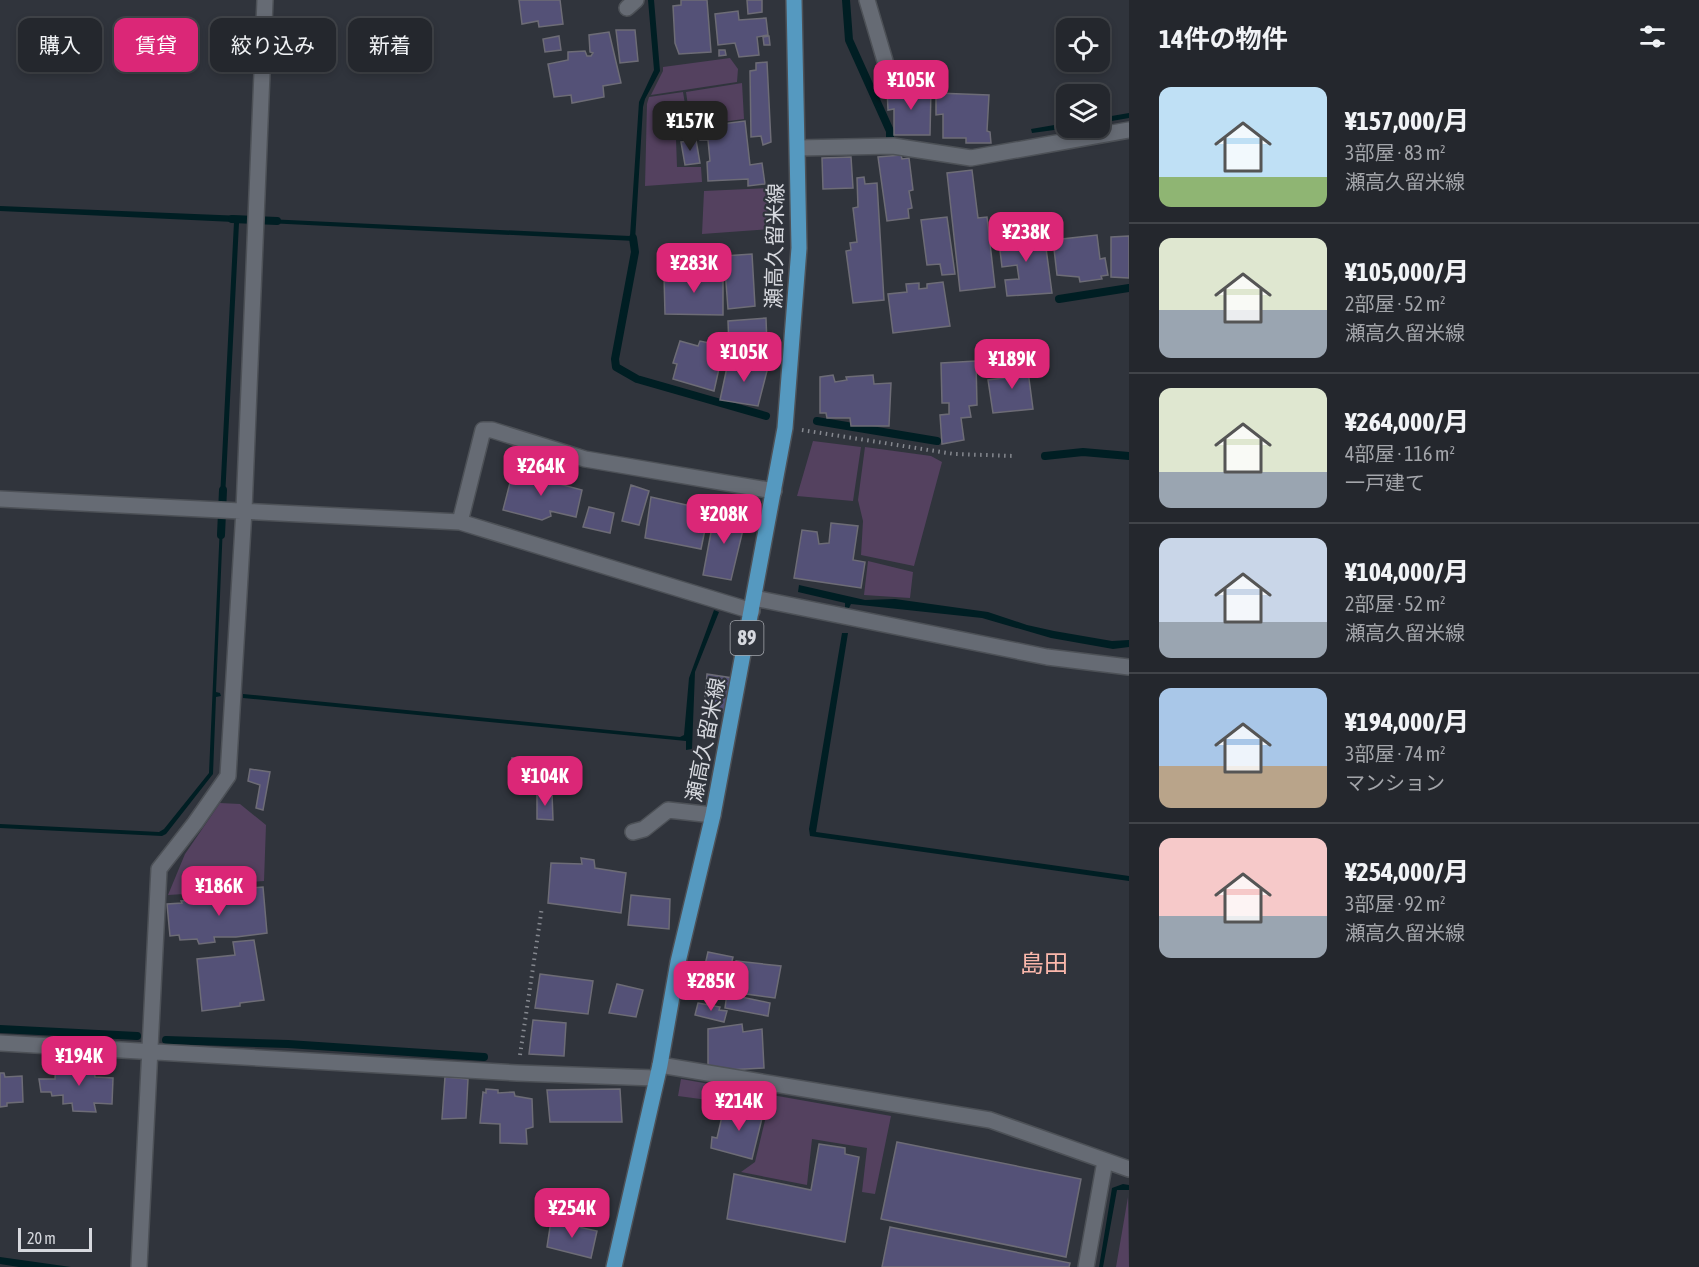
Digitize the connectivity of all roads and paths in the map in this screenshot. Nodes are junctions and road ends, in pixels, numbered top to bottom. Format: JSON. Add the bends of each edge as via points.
{"nodes":[{"id":1,"x":265,"y":0,"type":"edge"},
{"id":2,"x":794,"y":0,"type":"edge"},
{"id":3,"x":867,"y":0,"type":"edge"},
{"id":4,"x":885,"y":61,"type":"dead end"},
{"id":5,"x":1129,"y":130,"type":"edge"},
{"id":6,"x":798,"y":148,"type":"junction"},
{"id":7,"x":785,"y":428,"type":"junction"},
{"id":8,"x":1016,"y":456,"type":"dead end"},
{"id":9,"x":774,"y":491,"type":"junction"},
{"id":10,"x":0,"y":499,"type":"edge"},
{"id":11,"x":244,"y":510,"type":"junction"},
{"id":12,"x":460,"y":522,"type":"junction"},
{"id":13,"x":753,"y":605,"type":"junction"},
{"id":14,"x":1129,"y":667,"type":"edge"},
{"id":15,"x":713,"y":814,"type":"junction"},
{"id":16,"x":633,"y":832,"type":"dead end"},
{"id":17,"x":542,"y":907,"type":"dead end"},
{"id":18,"x":0,"y":1043,"type":"edge"},
{"id":19,"x":148,"y":1051,"type":"junction"},
{"id":20,"x":657,"y":1071,"type":"junction"},
{"id":21,"x":517,"y":1073,"type":"junction"},
{"id":22,"x":1105,"y":1161,"type":"junction"},
{"id":23,"x":1129,"y":1169,"type":"edge"},
{"id":24,"x":139,"y":1267,"type":"edge"},
{"id":25,"x":614,"y":1267,"type":"edge"},
{"id":26,"x":1086,"y":1267,"type":"edge"}],
"edges":[{"from":1,"to":11,"type":"street"},
{"from":2,"to":6,"type":"main road","name":"瀬高久留米線","number":"89"},
{"from":3,"to":4,"type":"street"},
{"from":5,"to":6,"type":"street","via":[[971,158],[892,146]]},
{"from":6,"to":7,"type":"main road","name":"瀬高久留米線","number":"89","via":[[799,248]]},
{"from":7,"to":8,"type":"path","via":[[954,454]]},
{"from":7,"to":9,"type":"main road","name":"瀬高久留米線","number":"89"},
{"from":9,"to":12,"type":"street","via":[[585,459],[483,430]]},
{"from":9,"to":13,"type":"main road","name":"瀬高久留米線","number":"89"},
{"from":10,"to":11,"type":"street"},
{"from":11,"to":12,"type":"street"},
{"from":11,"to":19,"type":"street","via":[[228,776],[159,869]]},
{"from":12,"to":13,"type":"street"},
{"from":13,"to":14,"type":"street","via":[[1047,657]]},
{"from":13,"to":15,"type":"main road","name":"瀬高久留米線","number":"89"},
{"from":15,"to":16,"type":"street","via":[[668,810],[644,829]]},
{"from":15,"to":20,"type":"main road","name":"瀬高久留米線","number":"89"},
{"from":17,"to":21,"type":"path"},
{"from":18,"to":19,"type":"street"},
{"from":19,"to":21,"type":"street"},
{"from":19,"to":24,"type":"street"},
{"from":20,"to":21,"type":"street"},
{"from":20,"to":22,"type":"street","via":[[990,1120]]},
{"from":20,"to":25,"type":"main road","name":"瀬高久留米線","number":"89"},
{"from":22,"to":23,"type":"street"},
{"from":22,"to":26,"type":"street"}]}
